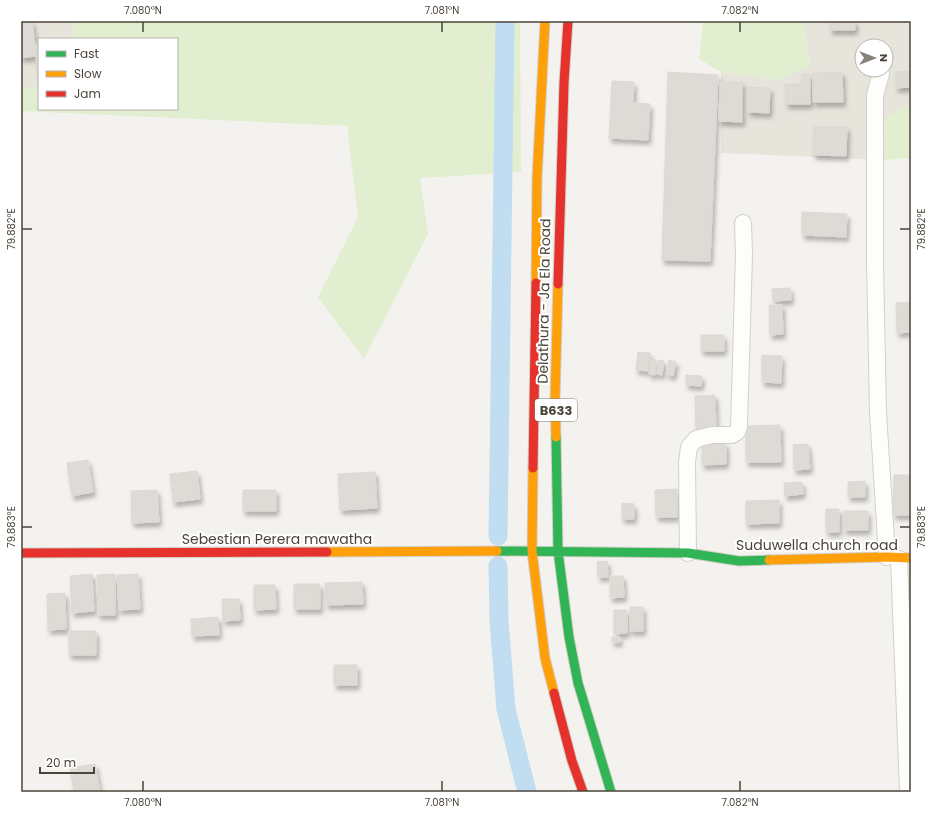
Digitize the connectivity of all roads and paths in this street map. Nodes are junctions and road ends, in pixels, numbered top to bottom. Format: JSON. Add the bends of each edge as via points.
{"nodes":[{"id":1,"x":544,"y":21,"type":"edge"},
{"id":2,"x":568,"y":21,"type":"edge"},
{"id":3,"x":880,"y":78,"type":"edge"},
{"id":4,"x":743,"y":223,"type":"dead end"},
{"id":5,"x":532,"y":551,"type":"junction"},
{"id":6,"x":558,"y":551,"type":"junction"},
{"id":7,"x":21,"y":553,"type":"edge"},
{"id":8,"x":688,"y":553,"type":"junction"},
{"id":9,"x":899,"y":558,"type":"edge"},
{"id":10,"x":583,"y":792,"type":"edge"},
{"id":11,"x":611,"y":792,"type":"edge"},
{"id":12,"x":908,"y":792,"type":"edge"}],
"edges":[{"from":1,"to":5,"type":"main road","name":"Delathura - Ja Ela Road","number":"B633","via":[[537,187]]},
{"from":2,"to":6,"type":"main road","name":"Delathura - Ja Ela Road","number":"B633","via":[[559,234],[556,392]]},
{"from":3,"to":9,"type":"street","via":[[875,95],[878,412]]},
{"from":4,"to":8,"type":"street","via":[[738,427],[737,432],[732,435],[712,435],[696,439],[689,447]]},
{"from":5,"to":6,"type":"main road","name":"Suduwella church road"},
{"from":5,"to":7,"type":"main road","name":"Sebestian Perera mawatha"},
{"from":5,"to":10,"type":"main road","name":"Delathura - Ja Ela Road","number":"B633","via":[[545,658],[572,761]]},
{"from":6,"to":8,"type":"main road","name":"Suduwella church road"},
{"from":6,"to":11,"type":"main road","name":"Delathura - Ja Ela Road","number":"B633","via":[[569,637],[577,675]]},
{"from":8,"to":9,"type":"main road","name":"Suduwella church road","via":[[739,561]]},
{"from":9,"to":12,"type":"street"}]}
